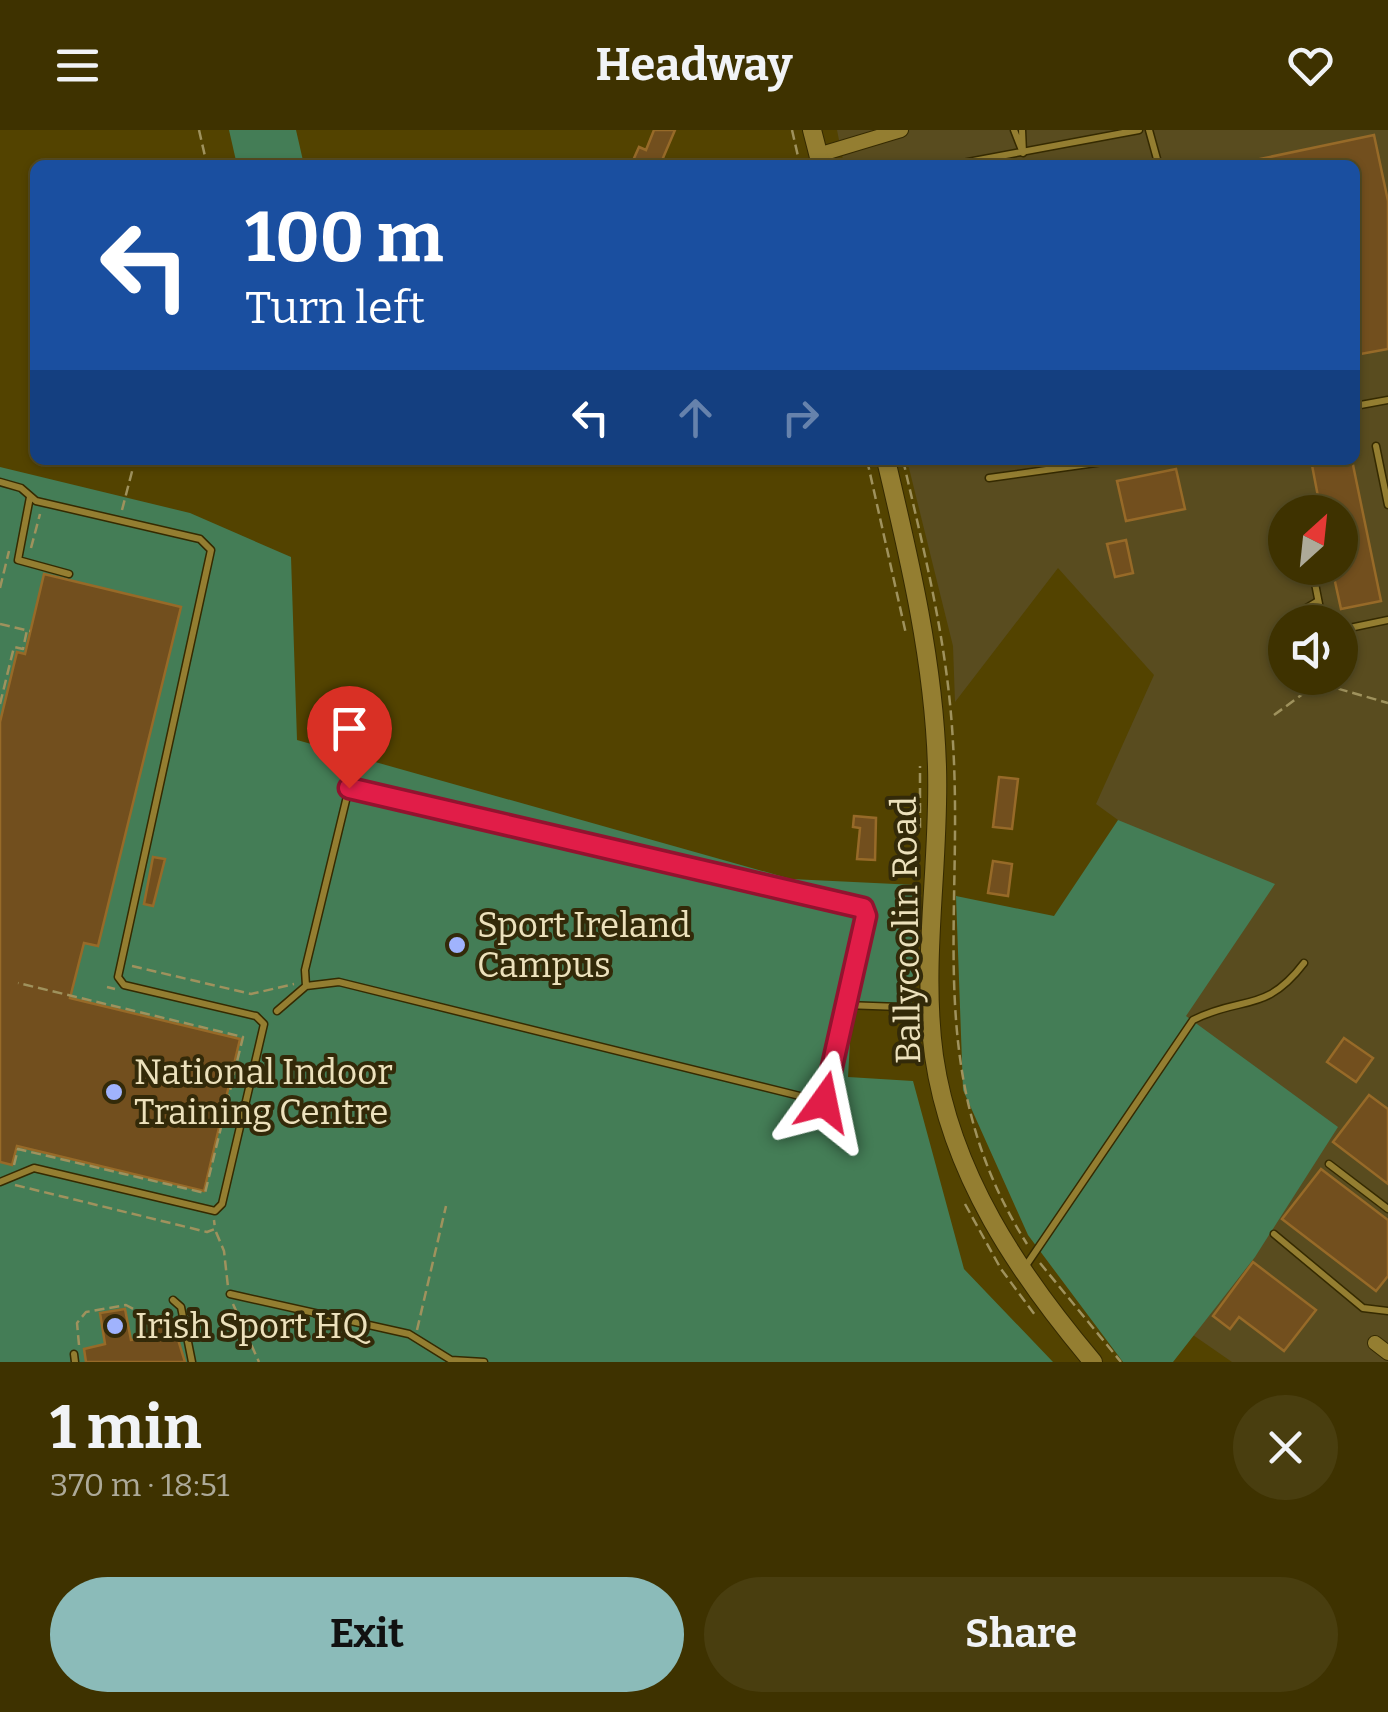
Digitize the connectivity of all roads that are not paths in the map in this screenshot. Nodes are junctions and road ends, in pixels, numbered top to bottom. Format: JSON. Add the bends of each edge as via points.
{"nodes":[{"id":1,"x":812,"y":130,"type":"edge"},
{"id":2,"x":900,"y":130,"type":"edge"},
{"id":3,"x":1014,"y":130,"type":"edge"},
{"id":4,"x":1022,"y":130,"type":"edge"},
{"id":5,"x":1139,"y":130,"type":"edge"},
{"id":6,"x":1148,"y":130,"type":"edge"},
{"id":7,"x":1024,"y":153,"type":"junction"},
{"id":8,"x":1157,"y":159,"type":"dead end"},
{"id":9,"x":819,"y":160,"type":"edge"},
{"id":10,"x":982,"y":160,"type":"edge"},
{"id":11,"x":1388,"y":391,"type":"edge"},
{"id":12,"x":1384,"y":399,"type":"edge"},
{"id":13,"x":1376,"y":446,"type":"dead end"},
{"id":14,"x":887,"y":465,"type":"edge"},
{"id":15,"x":1082,"y":465,"type":"edge"},
{"id":16,"x":990,"y":478,"type":"dead end"},
{"id":17,"x":0,"y":482,"type":"edge"},
{"id":18,"x":30,"y":497,"type":"junction"},
{"id":19,"x":1388,"y":504,"type":"edge"},
{"id":20,"x":68,"y":574,"type":"dead end"},
{"id":21,"x":1315,"y":585,"type":"edge"},
{"id":22,"x":1318,"y":601,"type":"junction"},
{"id":23,"x":1311,"y":605,"type":"edge"},
{"id":24,"x":1319,"y":605,"type":"edge"},
{"id":25,"x":1388,"y":620,"type":"edge"},
{"id":26,"x":1358,"y":626,"type":"edge"},
{"id":27,"x":1304,"y":963,"type":"dead end"},
{"id":28,"x":306,"y":986,"type":"junction"},
{"id":29,"x":845,"y":1005,"type":"junction"},
{"id":30,"x":934,"y":1008,"type":"junction"},
{"id":31,"x":277,"y":1011,"type":"dead end"},
{"id":32,"x":1329,"y":1164,"type":"dead end"},
{"id":33,"x":0,"y":1182,"type":"edge"},
{"id":34,"x":1388,"y":1209,"type":"edge"},
{"id":35,"x":1274,"y":1234,"type":"dead end"},
{"id":36,"x":1022,"y":1271,"type":"junction"},
{"id":37,"x":230,"y":1294,"type":"dead end"},
{"id":38,"x":173,"y":1300,"type":"dead end"},
{"id":39,"x":1388,"y":1311,"type":"edge"},
{"id":40,"x":1375,"y":1343,"type":"dead end"},
{"id":41,"x":1388,"y":1353,"type":"edge"},
{"id":42,"x":451,"y":1361,"type":"edge"},
{"id":43,"x":192,"y":1362,"type":"edge"},
{"id":44,"x":484,"y":1362,"type":"edge"},
{"id":45,"x":1093,"y":1362,"type":"edge"}],
"edges":[{"from":1,"to":9,"type":"street"},
{"from":2,"to":9,"type":"street"},
{"from":3,"to":7,"type":"lane"},
{"from":4,"to":7,"type":"lane"},
{"from":5,"to":7,"type":"lane"},
{"from":6,"to":8,"type":"lane"},
{"from":7,"to":10,"type":"lane"},
{"from":11,"to":12,"type":"lane"},
{"from":13,"to":19,"type":"lane"},
{"from":14,"to":30,"type":"street","name":"Ballycoolin Road","via":[[932,698],[938,769]]},
{"from":15,"to":16,"type":"lane"},
{"from":17,"to":18,"type":"lane"},
{"from":18,"to":20,"type":"lane","via":[[17,558]]},
{"from":18,"to":33,"type":"lane","via":[[200,539],[212,554],[118,977],[124,985],[256,1016],[264,1024],[222,1204],[212,1211],[34,1168]]},
{"from":21,"to":22,"type":"lane"},
{"from":22,"to":23,"type":"lane"},
{"from":22,"to":24,"type":"lane"},
{"from":25,"to":26,"type":"lane"},
{"from":27,"to":36,"type":"lane","via":[[1285,988],[1254,1004],[1221,1006],[1193,1020]]},
{"from":28,"to":29,"type":"lane","via":[[340,982],[824,1102]]},
{"from":28,"to":29,"type":"lane","via":[[349,788],[863,908]]},
{"from":28,"to":31,"type":"lane"},
{"from":29,"to":30,"type":"lane"},
{"from":30,"to":36,"type":"street","name":"Ballycoolin Road","via":[[934,1054],[950,1125],[974,1187]]},
{"from":32,"to":34,"type":"lane"},
{"from":35,"to":39,"type":"lane","via":[[1363,1308]]},
{"from":36,"to":45,"type":"street","name":"Ballycoolin Road"},
{"from":37,"to":42,"type":"lane","via":[[416,1336]]},
{"from":38,"to":43,"type":"lane","via":[[181,1307]]},
{"from":40,"to":41,"type":"street"},
{"from":42,"to":44,"type":"lane"}]}
